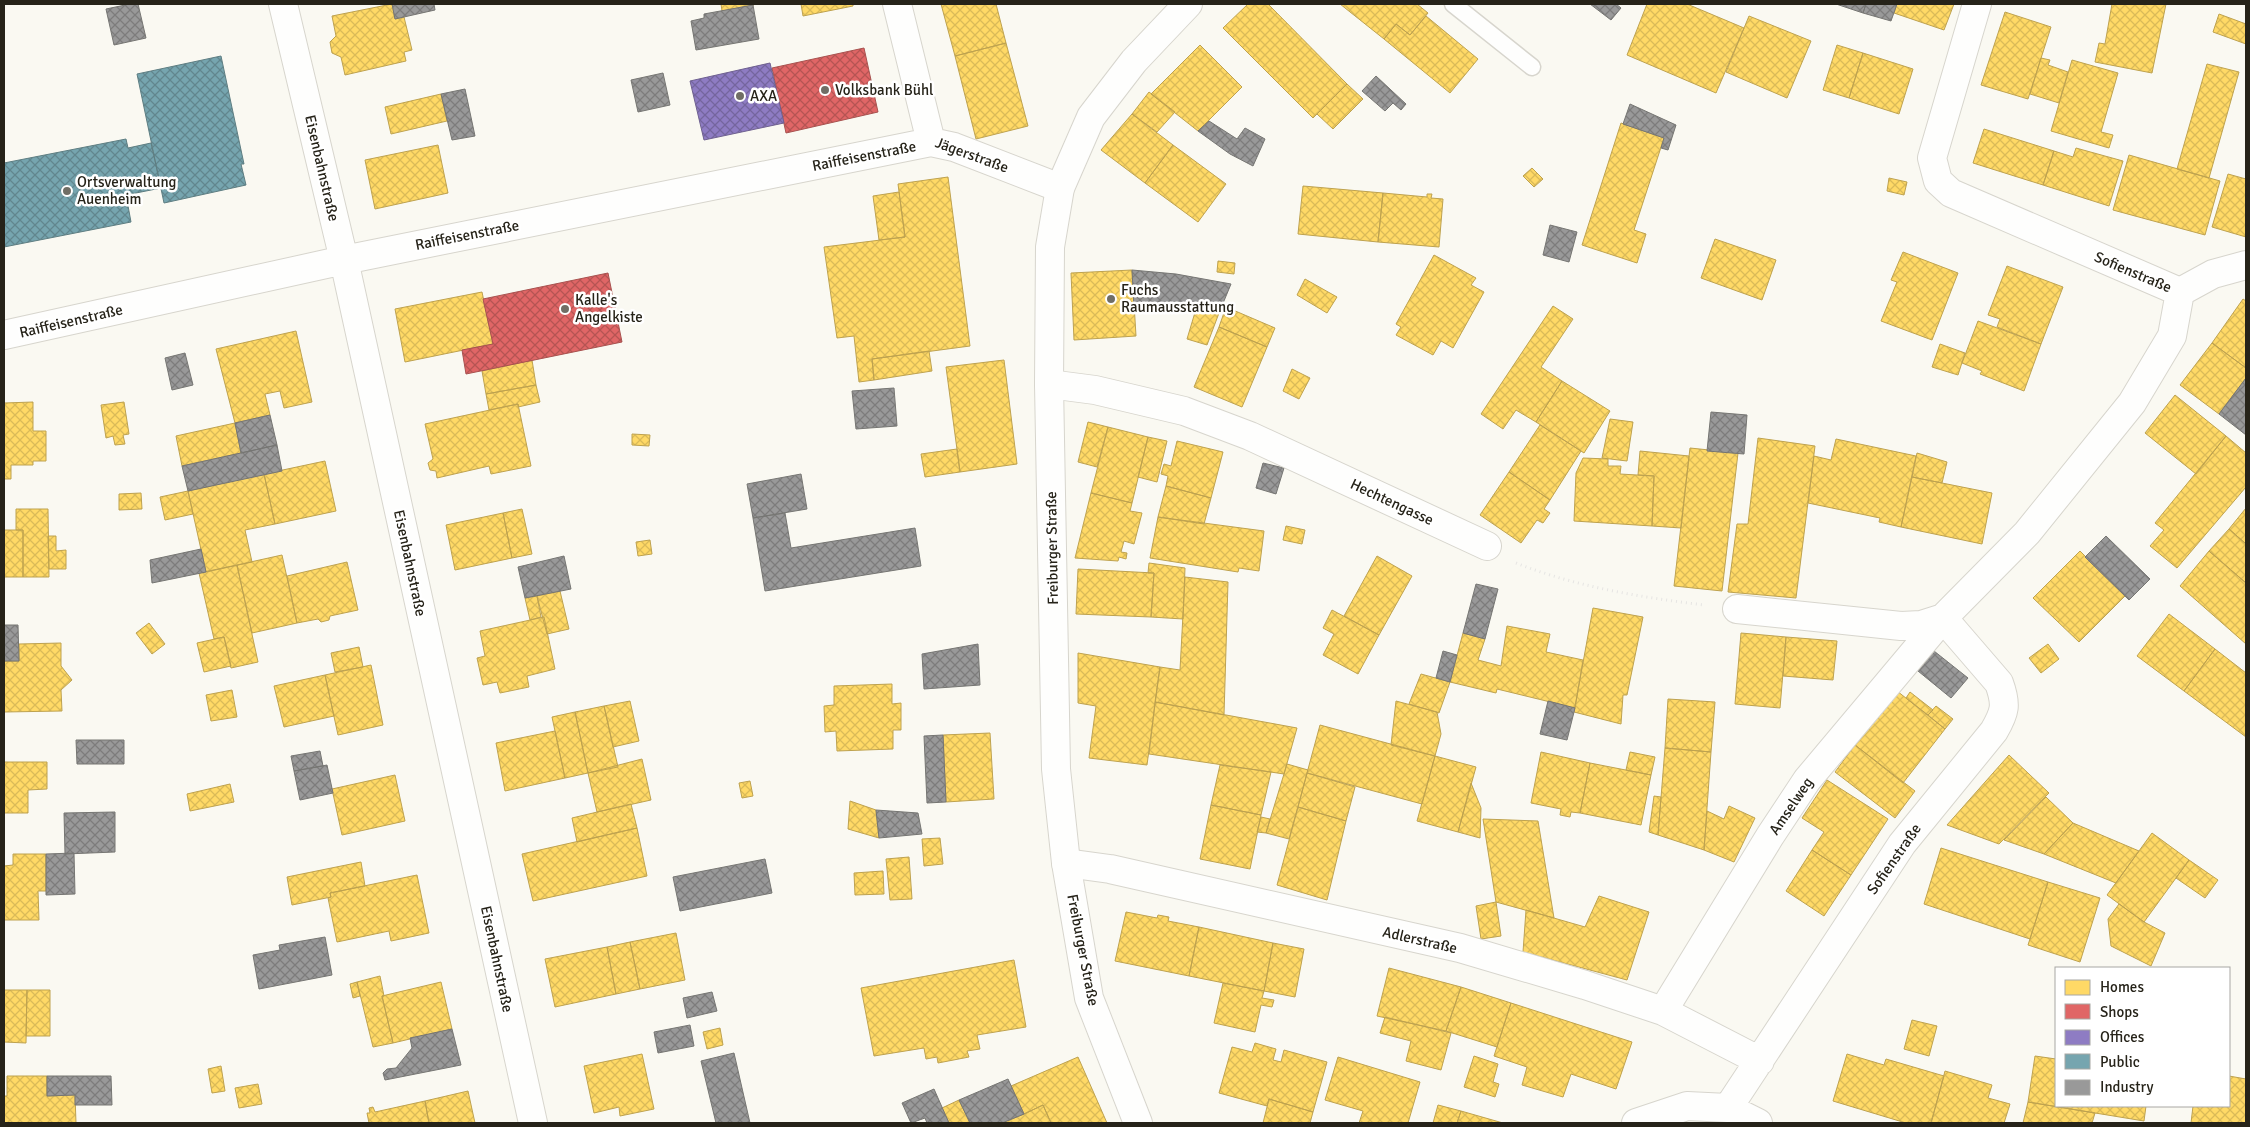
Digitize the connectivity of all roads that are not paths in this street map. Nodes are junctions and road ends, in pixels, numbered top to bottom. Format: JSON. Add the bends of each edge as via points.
{"nodes":[{"id":1,"x":283,"y":4,"type":"edge"},
{"id":2,"x":897,"y":4,"type":"edge"},
{"id":3,"x":1188,"y":4,"type":"edge"},
{"id":4,"x":1452,"y":4,"type":"edge"},
{"id":5,"x":1977,"y":4,"type":"edge"},
{"id":6,"x":1532,"y":67,"type":"dead end"},
{"id":7,"x":931,"y":142,"type":"junction"},
{"id":8,"x":1060,"y":188,"type":"junction"},
{"id":9,"x":344,"y":260,"type":"junction"},
{"id":10,"x":2246,"y":265,"type":"edge"},
{"id":11,"x":2180,"y":292,"type":"junction"},
{"id":12,"x":4,"y":335,"type":"edge"},
{"id":13,"x":1050,"y":384,"type":"junction"},
{"id":14,"x":1487,"y":546,"type":"road end"},
{"id":15,"x":1737,"y":609,"type":"road end"},
{"id":16,"x":1943,"y":618,"type":"junction"},
{"id":17,"x":1066,"y":863,"type":"junction"},
{"id":18,"x":1663,"y":1011,"type":"junction"},
{"id":19,"x":1760,"y":1061,"type":"junction"},
{"id":20,"x":1728,"y":1108,"type":"junction"},
{"id":21,"x":533,"y":1123,"type":"edge"},
{"id":22,"x":1138,"y":1123,"type":"edge"},
{"id":23,"x":1636,"y":1123,"type":"edge"},
{"id":24,"x":1758,"y":1123,"type":"edge"}],
"edges":[{"from":1,"to":9,"type":"street","name":"Eisenbahnstraße"},
{"from":2,"to":7,"type":"street","name":"Jägerstraße"},
{"from":3,"to":8,"type":"street","name":"Freiburger Straße","via":[[1134,61],[1090,117]]},
{"from":4,"to":6,"type":"lane"},
{"from":5,"to":11,"type":"street","name":"Sofienstraße","via":[[1932,158],[1938,180],[1951,193]]},
{"from":7,"to":8,"type":"street","name":"Jägerstraße","via":[[954,147]]},
{"from":7,"to":9,"type":"street","name":"Raiffeisenstraße"},
{"from":8,"to":13,"type":"street","name":"Freiburger Straße","via":[[1050,248]]},
{"from":9,"to":12,"type":"street","name":"Raiffeisenstraße"},
{"from":9,"to":21,"type":"street","name":"Eisenbahnstraße"},
{"from":10,"to":11,"type":"street","via":[[2213,274]]},
{"from":11,"to":16,"type":"street","name":"Sofienstraße","via":[[2172,336],[2132,403],[2027,533]]},
{"from":13,"to":14,"type":"street","name":"Hechtengasse","via":[[1095,390],[1192,414],[1250,436]]},
{"from":13,"to":17,"type":"street","name":"Freiburger Straße","via":[[1056,769]]},
{"from":15,"to":16,"type":"street","name":"Sofienstraße","via":[[1901,626],[1921,625]]},
{"from":16,"to":18,"type":"street","name":"Amselweg","via":[[1807,780]]},
{"from":16,"to":19,"type":"street","name":"Sofienstraße","via":[[2000,683],[2004,714],[1994,732],[1902,844]]},
{"from":17,"to":18,"type":"street","name":"Adlerstraße","via":[[1110,869],[1460,948]]},
{"from":17,"to":22,"type":"street","name":"Freiburger Straße","via":[[1089,998]]},
{"from":18,"to":19,"type":"street","name":"Adlerstraße"},
{"from":19,"to":20,"type":"street","name":"Sofienstraße"},
{"from":20,"to":23,"type":"street","via":[[1687,1106]]},
{"from":20,"to":24,"type":"street"}]}
